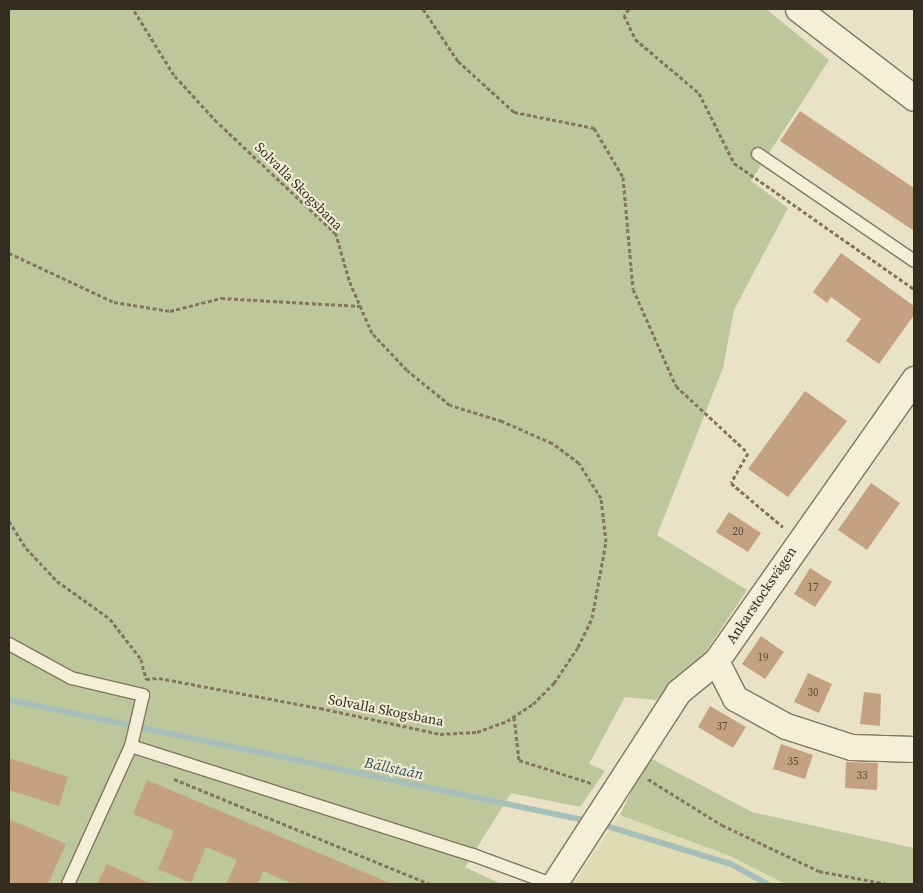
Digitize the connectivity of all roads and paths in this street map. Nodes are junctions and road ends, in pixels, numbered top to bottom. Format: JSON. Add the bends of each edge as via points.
{"nodes":[{"id":1,"x":133,"y":9,"type":"edge"},
{"id":2,"x":423,"y":9,"type":"edge"},
{"id":3,"x":798,"y":9,"type":"edge"},
{"id":4,"x":914,"y":98,"type":"edge"},
{"id":5,"x":758,"y":154,"type":"dead end"},
{"id":6,"x":9,"y":253,"type":"edge"},
{"id":7,"x":914,"y":261,"type":"edge"},
{"id":8,"x":361,"y":306,"type":"junction"},
{"id":9,"x":914,"y":379,"type":"edge"},
{"id":10,"x":9,"y":521,"type":"edge"},
{"id":11,"x":799,"y":540,"type":"junction"},
{"id":12,"x":9,"y":644,"type":"edge"},
{"id":13,"x":716,"y":660,"type":"junction"},
{"id":14,"x":514,"y":717,"type":"junction"},
{"id":15,"x":131,"y":746,"type":"junction"},
{"id":16,"x":914,"y":749,"type":"edge"},
{"id":17,"x":629,"y":767,"type":"junction"},
{"id":18,"x":171,"y":778,"type":"dead end"},
{"id":19,"x":611,"y":799,"type":"junction"},
{"id":20,"x":68,"y":884,"type":"edge"},
{"id":21,"x":430,"y":884,"type":"edge"},
{"id":22,"x":553,"y":884,"type":"edge"},
{"id":23,"x":888,"y":884,"type":"edge"}],
"edges":[{"from":1,"to":8,"type":"path","name":"Solvalla Skogsbana","via":[[174,76],[217,122],[336,234]]},
{"from":2,"to":11,"type":"path","via":[[458,61],[514,112],[594,128],[623,177],[633,289],[676,386],[748,453],[731,483]]},
{"from":3,"to":4,"type":"street"},
{"from":5,"to":7,"type":"lane"},
{"from":6,"to":8,"type":"path","via":[[114,302],[170,311],[221,298]]},
{"from":8,"to":14,"type":"path","name":"Solvalla Skogsbana","via":[[372,333],[407,370],[450,405],[502,421],[552,443],[579,463],[600,498],[606,542],[592,618],[578,647],[554,682],[533,704]]},
{"from":9,"to":11,"type":"street","name":"Ankarstocksvägen"},
{"from":10,"to":14,"type":"path","name":"Solvalla Skogsbana","via":[[26,548],[57,581],[110,619],[141,659],[146,679],[158,678],[320,708],[440,734],[478,732]]},
{"from":11,"to":13,"type":"street","name":"Ankarstocksvägen"},
{"from":12,"to":15,"type":"lane","via":[[71,678],[143,695]]},
{"from":13,"to":16,"type":"street","via":[[735,698],[786,726],[851,747],[882,751]]},
{"from":13,"to":17,"type":"street","name":"Ankarstocksvägen","via":[[678,692]]},
{"from":14,"to":19,"type":"path","via":[[519,760]]},
{"from":15,"to":20,"type":"lane"},
{"from":15,"to":22,"type":"lane","via":[[473,855]]},
{"from":17,"to":19,"type":"street","name":"Ankarstocksvägen"},
{"from":17,"to":23,"type":"path","via":[[722,826],[819,871]]},
{"from":18,"to":21,"type":"path"},
{"from":19,"to":22,"type":"street","name":"Ankarstocksvägen"}]}
